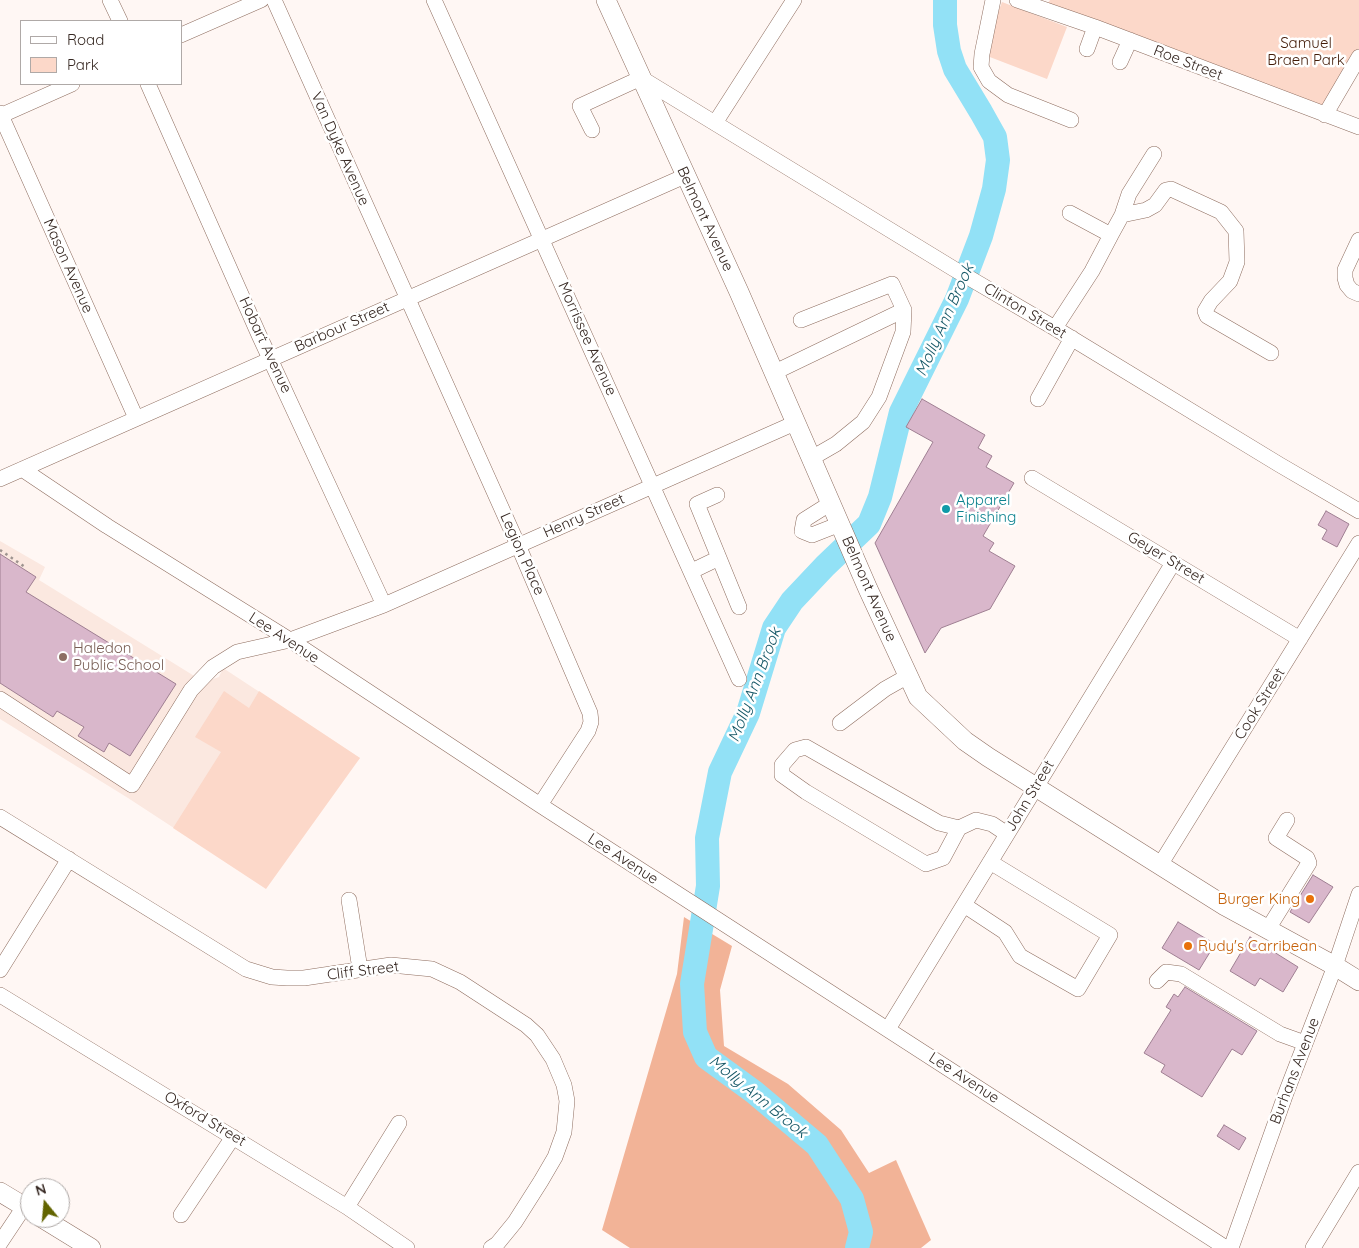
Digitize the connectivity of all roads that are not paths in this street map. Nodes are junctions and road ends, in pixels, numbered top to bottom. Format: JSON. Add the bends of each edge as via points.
{"nodes":[{"id":1,"x":110,"y":0,"type":"edge"},
{"id":2,"x":261,"y":0,"type":"edge"},
{"id":3,"x":274,"y":0,"type":"edge"},
{"id":4,"x":434,"y":0,"type":"edge"},
{"id":5,"x":606,"y":0,"type":"edge"},
{"id":6,"x":794,"y":0,"type":"edge"},
{"id":7,"x":993,"y":0,"type":"edge"},
{"id":8,"x":1017,"y":0,"type":"edge"},
{"id":9,"x":1047,"y":5,"type":"edge"},
{"id":10,"x":120,"y":20,"type":"edge"},
{"id":11,"x":1095,"y":27,"type":"junction"},
{"id":12,"x":182,"y":35,"type":"edge"},
{"id":13,"x":1130,"y":40,"type":"junction"},
{"id":14,"x":1087,"y":49,"type":"dead end"},
{"id":15,"x":1359,"y":57,"type":"edge"},
{"id":16,"x":1120,"y":62,"type":"dead end"},
{"id":17,"x":641,"y":78,"type":"junction"},
{"id":18,"x":70,"y":85,"type":"edge"},
{"id":19,"x":148,"y":85,"type":"edge"},
{"id":20,"x":0,"y":115,"type":"edge"},
{"id":21,"x":1325,"y":115,"type":"junction"},
{"id":22,"x":1071,"y":120,"type":"dead end"},
{"id":23,"x":714,"y":123,"type":"junction"},
{"id":24,"x":1359,"y":128,"type":"edge"},
{"id":25,"x":592,"y":130,"type":"dead end"},
{"id":26,"x":1154,"y":154,"type":"dead end"},
{"id":27,"x":685,"y":176,"type":"junction"},
{"id":28,"x":1070,"y":213,"type":"dead end"},
{"id":29,"x":1122,"y":215,"type":"junction"},
{"id":30,"x":1111,"y":235,"type":"junction"},
{"id":31,"x":542,"y":239,"type":"junction"},
{"id":32,"x":1359,"y":240,"type":"edge"},
{"id":33,"x":1359,"y":294,"type":"edge"},
{"id":34,"x":406,"y":298,"type":"junction"},
{"id":35,"x":904,"y":310,"type":"junction"},
{"id":36,"x":801,"y":320,"type":"dead end"},
{"id":37,"x":1055,"y":328,"type":"junction"},
{"id":38,"x":1072,"y":338,"type":"junction"},
{"id":39,"x":1271,"y":353,"type":"dead end"},
{"id":40,"x":271,"y":358,"type":"junction"},
{"id":41,"x":773,"y":373,"type":"junction"},
{"id":42,"x":1038,"y":399,"type":"dead end"},
{"id":43,"x":136,"y":418,"type":"junction"},
{"id":44,"x":794,"y":423,"type":"junction"},
{"id":45,"x":810,"y":459,"type":"junction"},
{"id":46,"x":22,"y":468,"type":"junction"},
{"id":47,"x":0,"y":477,"type":"edge"},
{"id":48,"x":1032,"y":478,"type":"dead end"},
{"id":49,"x":653,"y":486,"type":"junction"},
{"id":50,"x":717,"y":495,"type":"dead end"},
{"id":51,"x":1359,"y":511,"type":"edge"},
{"id":52,"x":1359,"y":543,"type":"edge"},
{"id":53,"x":518,"y":545,"type":"junction"},
{"id":54,"x":719,"y":558,"type":"junction"},
{"id":55,"x":1173,"y":563,"type":"junction"},
{"id":56,"x":692,"y":571,"type":"junction"},
{"id":57,"x":384,"y":605,"type":"junction"},
{"id":58,"x":739,"y":606,"type":"dead end"},
{"id":59,"x":1300,"y":639,"type":"junction"},
{"id":60,"x":290,"y":640,"type":"junction"},
{"id":61,"x":908,"y":676,"type":"junction"},
{"id":62,"x":739,"y":679,"type":"dead end"},
{"id":63,"x":0,"y":699,"type":"edge"},
{"id":64,"x":840,"y":723,"type":"dead end"},
{"id":65,"x":1036,"y":786,"type":"junction"},
{"id":66,"x":540,"y":805,"type":"junction"},
{"id":67,"x":0,"y":817,"type":"edge"},
{"id":68,"x":1288,"y":820,"type":"dead end"},
{"id":69,"x":959,"y":828,"type":"junction"},
{"id":70,"x":1007,"y":834,"type":"junction"},
{"id":71,"x":69,"y":859,"type":"junction"},
{"id":72,"x":990,"y":862,"type":"junction"},
{"id":73,"x":1160,"y":865,"type":"junction"},
{"id":74,"x":1359,"y":894,"type":"edge"},
{"id":75,"x":349,"y":900,"type":"dead end"},
{"id":76,"x":964,"y":905,"type":"junction"},
{"id":77,"x":1268,"y":929,"type":"junction"},
{"id":78,"x":1335,"y":966,"type":"junction"},
{"id":79,"x":0,"y":970,"type":"edge"},
{"id":80,"x":360,"y":970,"type":"junction"},
{"id":81,"x":1157,"y":980,"type":"dead end"},
{"id":82,"x":1359,"y":981,"type":"edge"},
{"id":83,"x":0,"y":995,"type":"edge"},
{"id":84,"x":888,"y":1029,"type":"junction"},
{"id":85,"x":1305,"y":1043,"type":"junction"},
{"id":86,"x":399,"y":1123,"type":"dead end"},
{"id":87,"x":233,"y":1137,"type":"junction"},
{"id":88,"x":1359,"y":1172,"type":"edge"},
{"id":89,"x":0,"y":1192,"type":"edge"},
{"id":90,"x":20,"y":1205,"type":"edge"},
{"id":91,"x":347,"y":1207,"type":"junction"},
{"id":92,"x":181,"y":1214,"type":"dead end"},
{"id":93,"x":20,"y":1218,"type":"edge"},
{"id":94,"x":58,"y":1228,"type":"edge"},
{"id":95,"x":0,"y":1243,"type":"edge"},
{"id":96,"x":91,"y":1248,"type":"edge"},
{"id":97,"x":407,"y":1248,"type":"edge"},
{"id":98,"x":492,"y":1248,"type":"edge"},
{"id":99,"x":1226,"y":1248,"type":"edge"},
{"id":100,"x":1230,"y":1248,"type":"edge"},
{"id":101,"x":1313,"y":1248,"type":"edge"}],
"edges":[{"from":1,"to":10,"type":"street"},
{"from":2,"to":12,"type":"street"},
{"from":3,"to":34,"type":"street","name":"Van Dyke Avenue"},
{"from":4,"to":31,"type":"street","name":"Morrissee Avenue"},
{"from":5,"to":17,"type":"main road","name":"Belmont Avenue"},
{"from":6,"to":23,"type":"street"},
{"from":7,"to":22,"type":"street","via":[[981,67],[989,81],[1008,95]]},
{"from":8,"to":9,"type":"street","name":"Roe Street"},
{"from":9,"to":11,"type":"street","name":"Roe Street"},
{"from":11,"to":13,"type":"street","name":"Roe Street"},
{"from":11,"to":14,"type":"street"},
{"from":13,"to":16,"type":"street"},
{"from":13,"to":21,"type":"street","name":"Roe Street"},
{"from":15,"to":21,"type":"street"},
{"from":17,"to":23,"type":"street","name":"Clinton Street"},
{"from":17,"to":25,"type":"street","via":[[580,106]]},
{"from":17,"to":27,"type":"main road","name":"Belmont Avenue"},
{"from":18,"to":20,"type":"street"},
{"from":19,"to":40,"type":"street","name":"Hobart Avenue"},
{"from":20,"to":43,"type":"street","name":"Mason Avenue"},
{"from":21,"to":24,"type":"street","name":"Roe Street"},
{"from":23,"to":37,"type":"street","name":"Clinton Street"},
{"from":26,"to":29,"type":"street","via":[[1129,194]]},
{"from":27,"to":31,"type":"street","name":"Barbour Street"},
{"from":27,"to":41,"type":"main road","name":"Belmont Avenue"},
{"from":28,"to":30,"type":"street"},
{"from":29,"to":30,"type":"street"},
{"from":29,"to":39,"type":"street","via":[[1146,210],[1171,188],[1221,212],[1236,232],[1237,262],[1230,281],[1204,311],[1207,316]]},
{"from":30,"to":37,"type":"street"},
{"from":31,"to":34,"type":"street","name":"Barbour Street"},
{"from":31,"to":49,"type":"street","name":"Morrissee Avenue"},
{"from":32,"to":33,"type":"street","via":[[1345,270],[1345,278],[1352,291]]},
{"from":34,"to":40,"type":"street","name":"Barbour Street"},
{"from":34,"to":53,"type":"street","name":"Legion Place"},
{"from":35,"to":36,"type":"street","via":[[892,284]]},
{"from":35,"to":41,"type":"street"},
{"from":35,"to":45,"type":"street","via":[[903,332],[878,398],[864,422]]},
{"from":37,"to":38,"type":"street","name":"Clinton Street"},
{"from":38,"to":42,"type":"street"},
{"from":38,"to":51,"type":"street","name":"Clinton Street"},
{"from":40,"to":43,"type":"street","name":"Barbour Street"},
{"from":40,"to":57,"type":"street","name":"Hobart Avenue"},
{"from":41,"to":44,"type":"main road","name":"Belmont Avenue"},
{"from":43,"to":46,"type":"street","name":"Barbour Street"},
{"from":44,"to":45,"type":"main road","name":"Belmont Avenue"},
{"from":44,"to":49,"type":"street","name":"Henry Street"},
{"from":45,"to":61,"type":"main road","name":"Belmont Avenue"},
{"from":46,"to":47,"type":"street","name":"Barbour Street"},
{"from":46,"to":60,"type":"street","name":"Lee Avenue","via":[[107,526]]},
{"from":48,"to":55,"type":"street","name":"Geyer Street"},
{"from":49,"to":53,"type":"street","name":"Henry Street"},
{"from":49,"to":56,"type":"street","name":"Morrissee Avenue"},
{"from":50,"to":54,"type":"street","via":[[697,504]]},
{"from":52,"to":59,"type":"street","name":"Cook Street"},
{"from":53,"to":57,"type":"street","name":"Henry Street"},
{"from":53,"to":66,"type":"street","name":"Legion Place","via":[[590,712],[588,731]]},
{"from":54,"to":56,"type":"street"},
{"from":54,"to":58,"type":"street"},
{"from":55,"to":59,"type":"street","name":"Geyer Street"},
{"from":55,"to":65,"type":"street","name":"John Street"},
{"from":56,"to":62,"type":"street","name":"Morrissee Avenue"},
{"from":57,"to":60,"type":"street","name":"Henry Street"},
{"from":59,"to":73,"type":"street","name":"Cook Street"},
{"from":60,"to":63,"type":"street","name":"Henry Street","via":[[237,652],[213,667],[191,690],[132,785]]},
{"from":60,"to":66,"type":"street","name":"Lee Avenue"},
{"from":61,"to":64,"type":"street","via":[[884,689]]},
{"from":61,"to":65,"type":"main road","name":"Belmont Avenue","via":[[918,697],[964,741]]},
{"from":65,"to":70,"type":"street","name":"John Street"},
{"from":65,"to":73,"type":"main road","name":"Belmont Avenue"},
{"from":66,"to":84,"type":"street","name":"Lee Avenue"},
{"from":67,"to":71,"type":"street","name":"Cliff Street"},
{"from":68,"to":77,"type":"street","via":[[1276,838],[1307,858],[1309,863]]},
{"from":69,"to":69,"type":"street","via":[[939,823],[806,748],[795,750],[782,765],[782,775],[806,792],[926,864],[943,858]]},
{"from":69,"to":70,"type":"street","via":[[976,820],[992,824]]},
{"from":70,"to":72,"type":"street","name":"John Street"},
{"from":71,"to":79,"type":"street"},
{"from":71,"to":80,"type":"street","name":"Cliff Street","via":[[246,969],[287,978]]},
{"from":72,"to":76,"type":"street","name":"John Street"},
{"from":72,"to":76,"type":"street","via":[[1110,935],[1078,989],[1020,956],[1005,932]]},
{"from":73,"to":77,"type":"main road","name":"Belmont Avenue"},
{"from":74,"to":78,"type":"street","name":"Burhans Avenue"},
{"from":75,"to":80,"type":"street"},
{"from":76,"to":84,"type":"street","name":"John Street"},
{"from":77,"to":78,"type":"main road","name":"Belmont Avenue"},
{"from":78,"to":82,"type":"main road","name":"Belmont Avenue"},
{"from":78,"to":85,"type":"street","name":"Burhans Avenue"},
{"from":80,"to":98,"type":"street","name":"Cliff Street","via":[[391,965],[432,968],[444,973],[526,1026],[547,1047],[557,1066],[567,1101],[560,1144],[515,1222]]},
{"from":81,"to":85,"type":"street","via":[[1166,972],[1181,974],[1280,1034]]},
{"from":83,"to":87,"type":"street","name":"Oxford Street"},
{"from":84,"to":99,"type":"street","name":"Lee Avenue"},
{"from":85,"to":100,"type":"street","name":"Burhans Avenue"},
{"from":86,"to":91,"type":"street"},
{"from":87,"to":91,"type":"street","name":"Oxford Street"},
{"from":87,"to":92,"type":"street"},
{"from":88,"to":101,"type":"street"},
{"from":89,"to":90,"type":"main road"},
{"from":91,"to":97,"type":"street","name":"Oxford Street"},
{"from":93,"to":95,"type":"street"},
{"from":94,"to":96,"type":"main road"}]}
